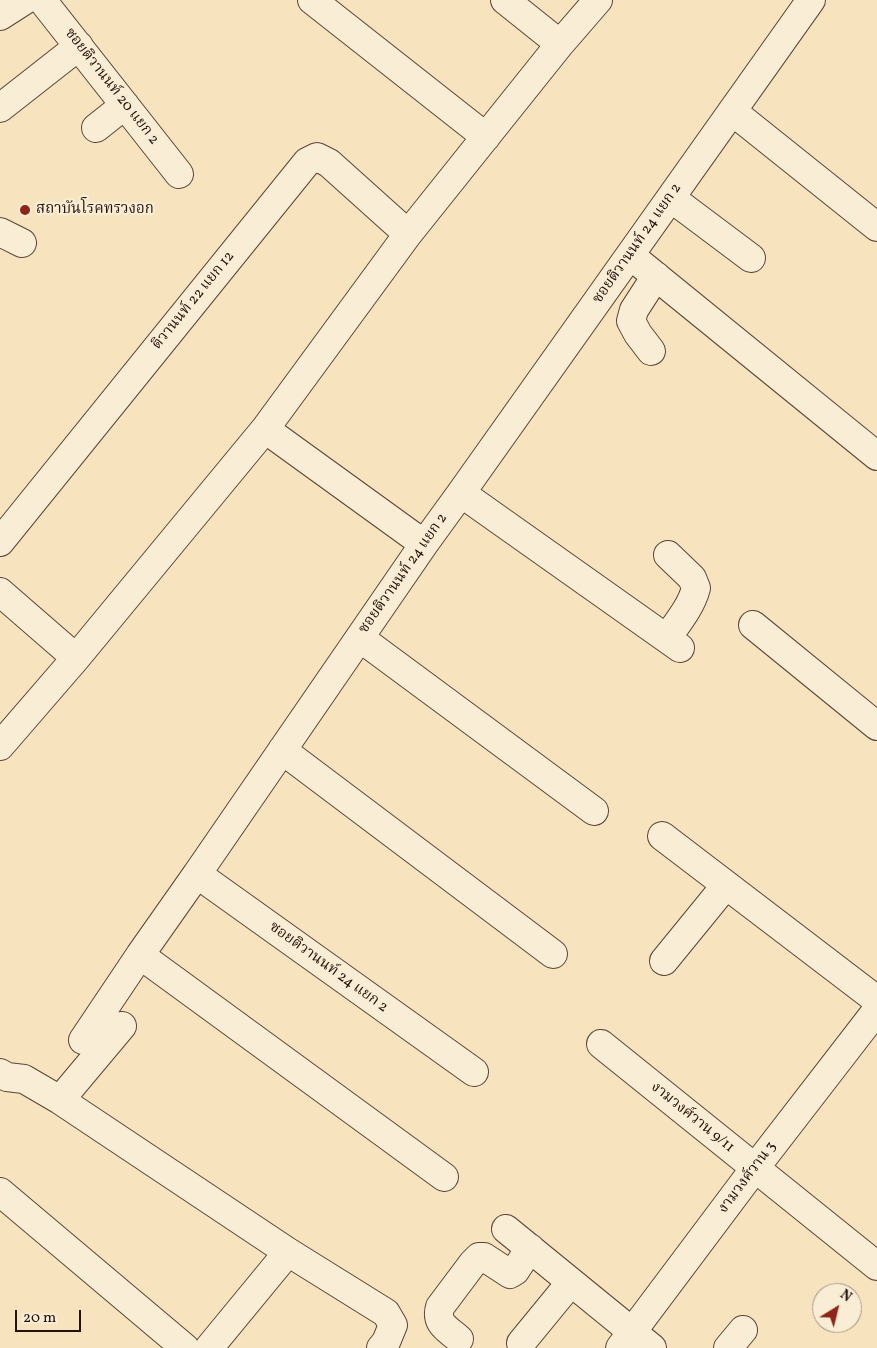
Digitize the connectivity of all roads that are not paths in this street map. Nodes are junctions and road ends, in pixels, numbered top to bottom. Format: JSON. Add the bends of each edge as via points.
{"nodes":[{"id":1,"x":26,"y":0,"type":"edge"},
{"id":2,"x":42,"y":0,"type":"edge"},
{"id":3,"x":312,"y":0,"type":"edge"},
{"id":4,"x":505,"y":0,"type":"edge"},
{"id":5,"x":598,"y":0,"type":"edge"},
{"id":6,"x":811,"y":0,"type":"edge"},
{"id":7,"x":0,"y":16,"type":"edge"},
{"id":8,"x":560,"y":44,"type":"junction"},
{"id":9,"x":79,"y":46,"type":"junction"},
{"id":10,"x":125,"y":105,"type":"junction"},
{"id":11,"x":0,"y":108,"type":"edge"},
{"id":12,"x":732,"y":110,"type":"junction"},
{"id":13,"x":96,"y":128,"type":"dead end"},
{"id":14,"x":486,"y":137,"type":"junction"},
{"id":15,"x":179,"y":174,"type":"dead end"},
{"id":16,"x":671,"y":198,"type":"junction"},
{"id":17,"x":877,"y":227,"type":"edge"},
{"id":18,"x":408,"y":234,"type":"junction"},
{"id":19,"x":630,"y":256,"type":"junction"},
{"id":20,"x":751,"y":258,"type":"dead end"},
{"id":21,"x":656,"y":276,"type":"junction"},
{"id":22,"x":651,"y":351,"type":"dead end"},
{"id":23,"x":265,"y":429,"type":"junction"},
{"id":24,"x":877,"y":456,"type":"edge"},
{"id":25,"x":461,"y":493,"type":"junction"},
{"id":26,"x":0,"y":542,"type":"edge"},
{"id":27,"x":424,"y":544,"type":"junction"},
{"id":28,"x":668,"y":555,"type":"dead end"},
{"id":29,"x":0,"y":592,"type":"edge"},
{"id":30,"x":753,"y":626,"type":"dead end"},
{"id":31,"x":360,"y":638,"type":"junction"},
{"id":32,"x":76,"y":658,"type":"junction"},
{"id":33,"x":877,"y":726,"type":"edge"},
{"id":34,"x":0,"y":746,"type":"edge"},
{"id":35,"x":282,"y":750,"type":"junction"},
{"id":36,"x":594,"y":812,"type":"dead end"},
{"id":37,"x":662,"y":836,"type":"dead end"},
{"id":38,"x":197,"y":874,"type":"junction"},
{"id":39,"x":726,"y":885,"type":"junction"},
{"id":40,"x":553,"y":954,"type":"dead end"},
{"id":41,"x":140,"y":955,"type":"junction"},
{"id":42,"x":664,"y":961,"type":"dead end"},
{"id":43,"x":877,"y":1000,"type":"edge"},
{"id":44,"x":877,"y":1010,"type":"edge"},
{"id":45,"x":122,"y":1026,"type":"dead end"},
{"id":46,"x":83,"y":1040,"type":"dead end"},
{"id":47,"x":601,"y":1044,"type":"dead end"},
{"id":48,"x":474,"y":1072,"type":"dead end"},
{"id":49,"x":2,"y":1078,"type":"edge"},
{"id":50,"x":60,"y":1100,"type":"junction"},
{"id":51,"x":755,"y":1168,"type":"junction"},
{"id":52,"x":444,"y":1177,"type":"dead end"},
{"id":53,"x":0,"y":1192,"type":"edge"},
{"id":54,"x":506,"y":1228,"type":"dead end"},
{"id":55,"x":530,"y":1248,"type":"junction"},
{"id":56,"x":288,"y":1252,"type":"junction"},
{"id":57,"x":877,"y":1266,"type":"edge"},
{"id":58,"x":571,"y":1282,"type":"junction"},
{"id":59,"x":459,"y":1339,"type":"dead end"},
{"id":60,"x":521,"y":1343,"type":"dead end"},
{"id":61,"x":634,"y":1343,"type":"edge"},
{"id":62,"x":185,"y":1348,"type":"edge"},
{"id":63,"x":209,"y":1348,"type":"edge"},
{"id":64,"x":381,"y":1348,"type":"edge"}],
"edges":[{"from":1,"to":7,"type":"street"},
{"from":2,"to":9,"type":"street","name":"ซอยติวานนท์ 20 แยก 2"},
{"from":3,"to":14,"type":"street"},
{"from":4,"to":8,"type":"street"},
{"from":5,"to":8,"type":"street"},
{"from":6,"to":12,"type":"street","name":"ซอยติวานนท์ 24 แยก 2"},
{"from":8,"to":14,"type":"street"},
{"from":9,"to":10,"type":"street","name":"ซอยติวานนท์ 20 แยก 2"},
{"from":9,"to":11,"type":"street"},
{"from":10,"to":13,"type":"street"},
{"from":10,"to":15,"type":"street","name":"ซอยติวานนท์ 20 แยก 2"},
{"from":12,"to":16,"type":"street","name":"ซอยติวานนท์ 24 แยก 2"},
{"from":12,"to":17,"type":"street"},
{"from":14,"to":18,"type":"street"},
{"from":16,"to":19,"type":"street","name":"ซอยติวานนท์ 24 แยก 2"},
{"from":16,"to":20,"type":"street"},
{"from":18,"to":23,"type":"street"},
{"from":18,"to":26,"type":"street","name":"ติวานนท์ 22 แยก 12","via":[[329,163],[317,157],[307,162]]},
{"from":19,"to":21,"type":"street"},
{"from":19,"to":25,"type":"street","name":"ซอยติวานนท์ 24 แยก 2"},
{"from":21,"to":22,"type":"street","via":[[630,321]]},
{"from":21,"to":24,"type":"street"},
{"from":23,"to":27,"type":"street"},
{"from":23,"to":32,"type":"street"},
{"from":25,"to":27,"type":"street","name":"ซอยติวานนท์ 24 แยก 2"},
{"from":25,"to":28,"type":"street","via":[[673,643],[696,588],[692,578]]},
{"from":27,"to":31,"type":"street","name":"ซอยติวานนท์ 24 แยก 2"},
{"from":29,"to":32,"type":"street"},
{"from":30,"to":33,"type":"street"},
{"from":31,"to":35,"type":"street","name":"ซอยติวานนท์ 24 แยก 2"},
{"from":31,"to":36,"type":"street"},
{"from":32,"to":34,"type":"street"},
{"from":35,"to":38,"type":"street","name":"ซอยติวานนท์ 24 แยก 2"},
{"from":35,"to":40,"type":"street"},
{"from":37,"to":39,"type":"street"},
{"from":38,"to":41,"type":"street"},
{"from":38,"to":48,"type":"street","name":"ซอยติวานนท์ 24 แยก 2"},
{"from":39,"to":42,"type":"street"},
{"from":39,"to":43,"type":"street"},
{"from":41,"to":46,"type":"street"},
{"from":41,"to":52,"type":"street"},
{"from":44,"to":51,"type":"street","name":"งามวงศ์วาน 3"},
{"from":45,"to":50,"type":"street"},
{"from":47,"to":51,"type":"street","name":"งามวงศ์วาน 9/11"},
{"from":49,"to":50,"type":"street","via":[[24,1079]]},
{"from":50,"to":56,"type":"street"},
{"from":51,"to":57,"type":"street","name":"งามวงศ์วาน 9/11"},
{"from":51,"to":61,"type":"street","name":"งามวงศ์วาน 3"},
{"from":53,"to":62,"type":"street"},
{"from":54,"to":55,"type":"street"},
{"from":55,"to":58,"type":"street"},
{"from":55,"to":59,"type":"street","via":[[516,1271],[510,1274],[484,1257],[473,1263],[437,1315],[440,1322]]},
{"from":56,"to":63,"type":"street"},
{"from":56,"to":64,"type":"street","via":[[386,1313],[393,1325]]},
{"from":58,"to":60,"type":"street"},
{"from":58,"to":61,"type":"street"}]}
